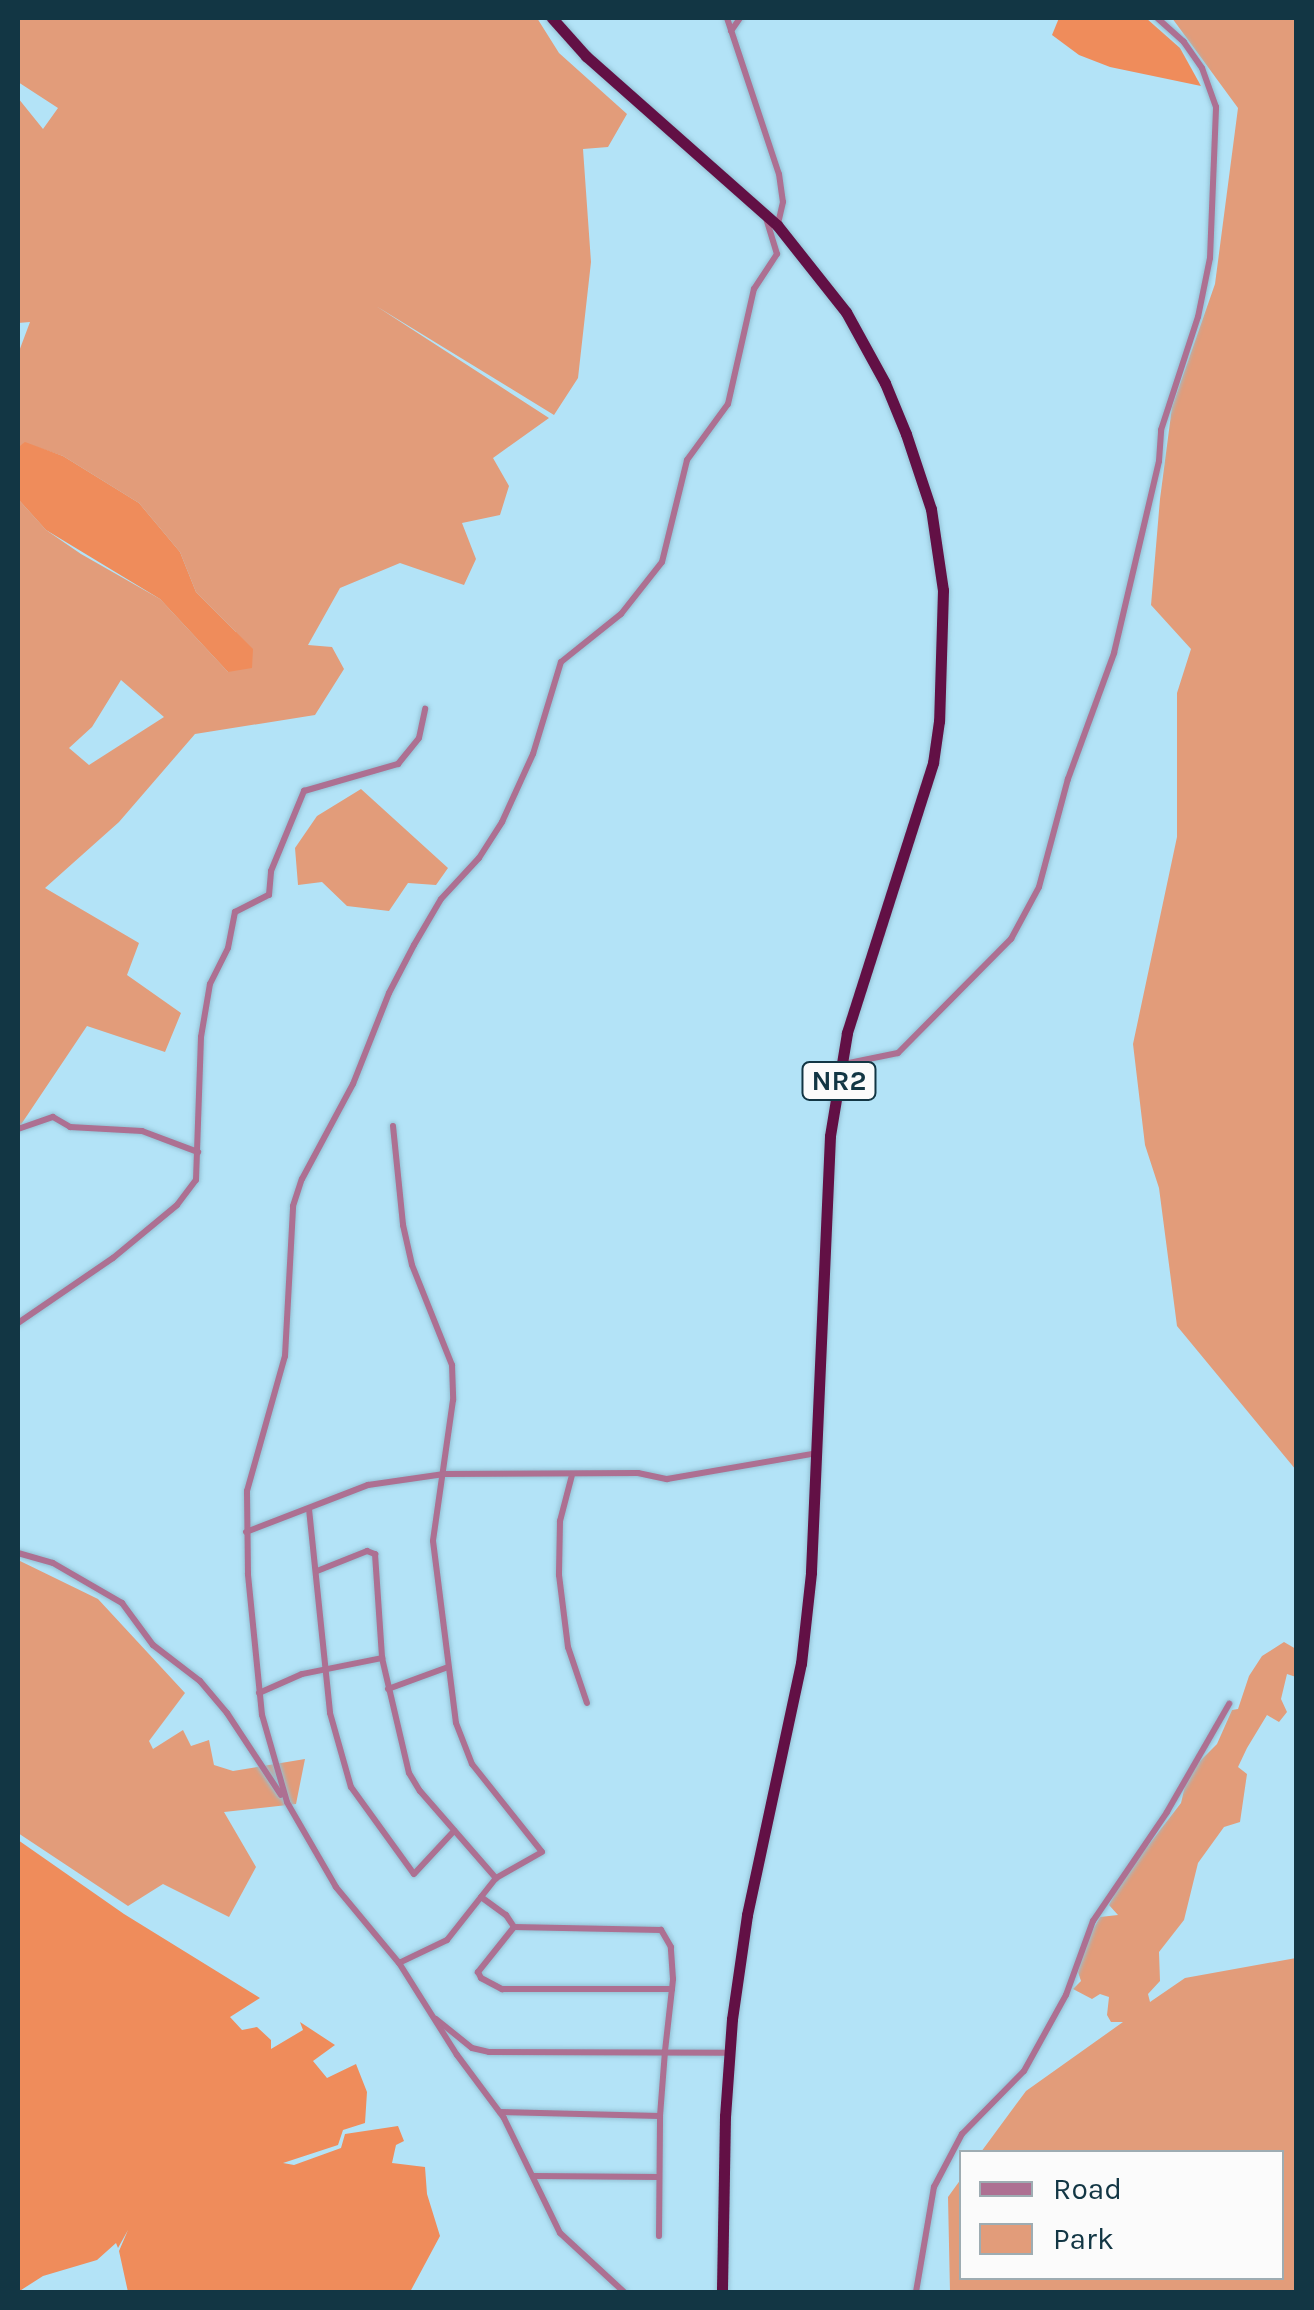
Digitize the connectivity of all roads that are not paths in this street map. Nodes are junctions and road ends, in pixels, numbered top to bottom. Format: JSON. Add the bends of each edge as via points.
{"nodes":[{"id":1,"x":552,"y":18,"type":"edge"},
{"id":2,"x":726,"y":18,"type":"edge"},
{"id":3,"x":740,"y":18,"type":"edge"},
{"id":4,"x":1157,"y":18,"type":"edge"},
{"id":5,"x":731,"y":31,"type":"junction"},
{"id":6,"x":764,"y":213,"type":"junction"},
{"id":7,"x":777,"y":226,"type":"junction"},
{"id":8,"x":425,"y":709,"type":"dead end"},
{"id":9,"x":842,"y":1064,"type":"junction"},
{"id":10,"x":393,"y":1126,"type":"dead end"},
{"id":11,"x":18,"y":1129,"type":"edge"},
{"id":12,"x":198,"y":1152,"type":"junction"},
{"id":13,"x":18,"y":1323,"type":"edge"},
{"id":14,"x":818,"y":1453,"type":"junction"},
{"id":15,"x":444,"y":1474,"type":"junction"},
{"id":16,"x":572,"y":1475,"type":"junction"},
{"id":17,"x":309,"y":1509,"type":"junction"},
{"id":18,"x":246,"y":1532,"type":"junction"},
{"id":19,"x":18,"y":1553,"type":"edge"},
{"id":20,"x":317,"y":1571,"type":"junction"},
{"id":21,"x":382,"y":1658,"type":"junction"},
{"id":22,"x":448,"y":1667,"type":"junction"},
{"id":23,"x":325,"y":1668,"type":"junction"},
{"id":24,"x":388,"y":1689,"type":"junction"},
{"id":25,"x":259,"y":1693,"type":"junction"},
{"id":26,"x":587,"y":1703,"type":"dead end"},
{"id":27,"x":1228,"y":1704,"type":"dead end"},
{"id":28,"x":287,"y":1802,"type":"junction"},
{"id":29,"x":454,"y":1831,"type":"junction"},
{"id":30,"x":496,"y":1878,"type":"junction"},
{"id":31,"x":480,"y":1898,"type":"junction"},
{"id":32,"x":514,"y":1928,"type":"junction"},
{"id":33,"x":400,"y":1963,"type":"junction"},
{"id":34,"x":672,"y":1989,"type":"junction"},
{"id":35,"x":431,"y":2015,"type":"junction"},
{"id":36,"x":666,"y":2051,"type":"junction"},
{"id":37,"x":729,"y":2053,"type":"junction"},
{"id":38,"x":500,"y":2112,"type":"junction"},
{"id":39,"x":660,"y":2116,"type":"junction"},
{"id":40,"x":534,"y":2176,"type":"junction"},
{"id":41,"x":659,"y":2177,"type":"junction"},
{"id":42,"x":659,"y":2236,"type":"dead end"},
{"id":43,"x":624,"y":2292,"type":"edge"},
{"id":44,"x":722,"y":2292,"type":"edge"},
{"id":45,"x":916,"y":2292,"type":"edge"}],
"edges":[{"from":1,"to":6,"type":"highway","number":"NR2"},
{"from":2,"to":5,"type":"street"},
{"from":3,"to":5,"type":"street"},
{"from":4,"to":9,"type":"street","via":[[1202,68],[1216,108],[1210,258],[1161,430],[1114,652],[1068,779],[1047,863],[1011,939],[898,1053]]},
{"from":5,"to":7,"type":"street","via":[[778,174],[783,202]]},
{"from":6,"to":7,"type":"highway","number":"NR2"},
{"from":6,"to":18,"type":"street","via":[[777,254],[754,290],[728,404],[686,460],[662,562],[621,614],[561,662],[533,754],[502,822],[414,945],[302,1179],[293,1206],[285,1356],[250,1474]]},
{"from":7,"to":9,"type":"highway","number":"NR2","via":[[846,312],[885,383],[926,491],[943,590],[933,763]]},
{"from":8,"to":12,"type":"street","via":[[420,738],[398,764],[304,791],[271,870],[269,895],[235,912],[202,1024]]},
{"from":9,"to":14,"type":"highway","number":"NR2","via":[[826,1184]]},
{"from":10,"to":15,"type":"street","via":[[409,1251],[452,1365]]},
{"from":11,"to":12,"type":"street","via":[[53,1117],[70,1127],[142,1130]]},
{"from":12,"to":13,"type":"street","via":[[196,1180],[177,1205]]},
{"from":14,"to":16,"type":"street","via":[[667,1479]]},
{"from":14,"to":37,"type":"highway","number":"NR2","via":[[800,1663],[747,1915]]},
{"from":15,"to":16,"type":"street"},
{"from":15,"to":17,"type":"street","via":[[368,1485]]},
{"from":15,"to":22,"type":"street","via":[[434,1541]]},
{"from":16,"to":26,"type":"street","via":[[560,1522],[559,1575],[568,1647]]},
{"from":17,"to":18,"type":"street"},
{"from":17,"to":20,"type":"street"},
{"from":18,"to":25,"type":"street"},
{"from":19,"to":28,"type":"street","via":[[53,1563],[122,1603],[153,1646],[200,1681],[227,1713]]},
{"from":20,"to":21,"type":"street","via":[[367,1551],[375,1554]]},
{"from":20,"to":23,"type":"street"},
{"from":21,"to":23,"type":"street"},
{"from":21,"to":24,"type":"street"},
{"from":22,"to":24,"type":"street"},
{"from":22,"to":30,"type":"street","via":[[466,1753],[542,1852]]},
{"from":23,"to":25,"type":"street"},
{"from":23,"to":29,"type":"street","via":[[351,1787],[414,1874]]},
{"from":24,"to":29,"type":"street","via":[[410,1773]]},
{"from":25,"to":28,"type":"street"},
{"from":27,"to":45,"type":"street","via":[[1168,1812],[1094,1921],[1066,1995],[1032,2058],[962,2134],[942,2170]]},
{"from":28,"to":33,"type":"street","via":[[336,1888]]},
{"from":29,"to":30,"type":"street"},
{"from":30,"to":31,"type":"street"},
{"from":31,"to":32,"type":"street"},
{"from":31,"to":33,"type":"street","via":[[447,1940]]},
{"from":32,"to":34,"type":"street","via":[[662,1930],[670,1947]]},
{"from":32,"to":34,"type":"street","via":[[478,1972],[502,1989]]},
{"from":33,"to":35,"type":"street"},
{"from":34,"to":36,"type":"street"},
{"from":35,"to":36,"type":"street","via":[[472,2048],[489,2052]]},
{"from":35,"to":38,"type":"street"},
{"from":36,"to":37,"type":"street"},
{"from":36,"to":39,"type":"street"},
{"from":37,"to":44,"type":"highway","number":"NR2"},
{"from":38,"to":39,"type":"street"},
{"from":38,"to":40,"type":"street"},
{"from":39,"to":41,"type":"street"},
{"from":40,"to":41,"type":"street"},
{"from":40,"to":43,"type":"street","via":[[560,2232]]},
{"from":41,"to":42,"type":"street"}]}
